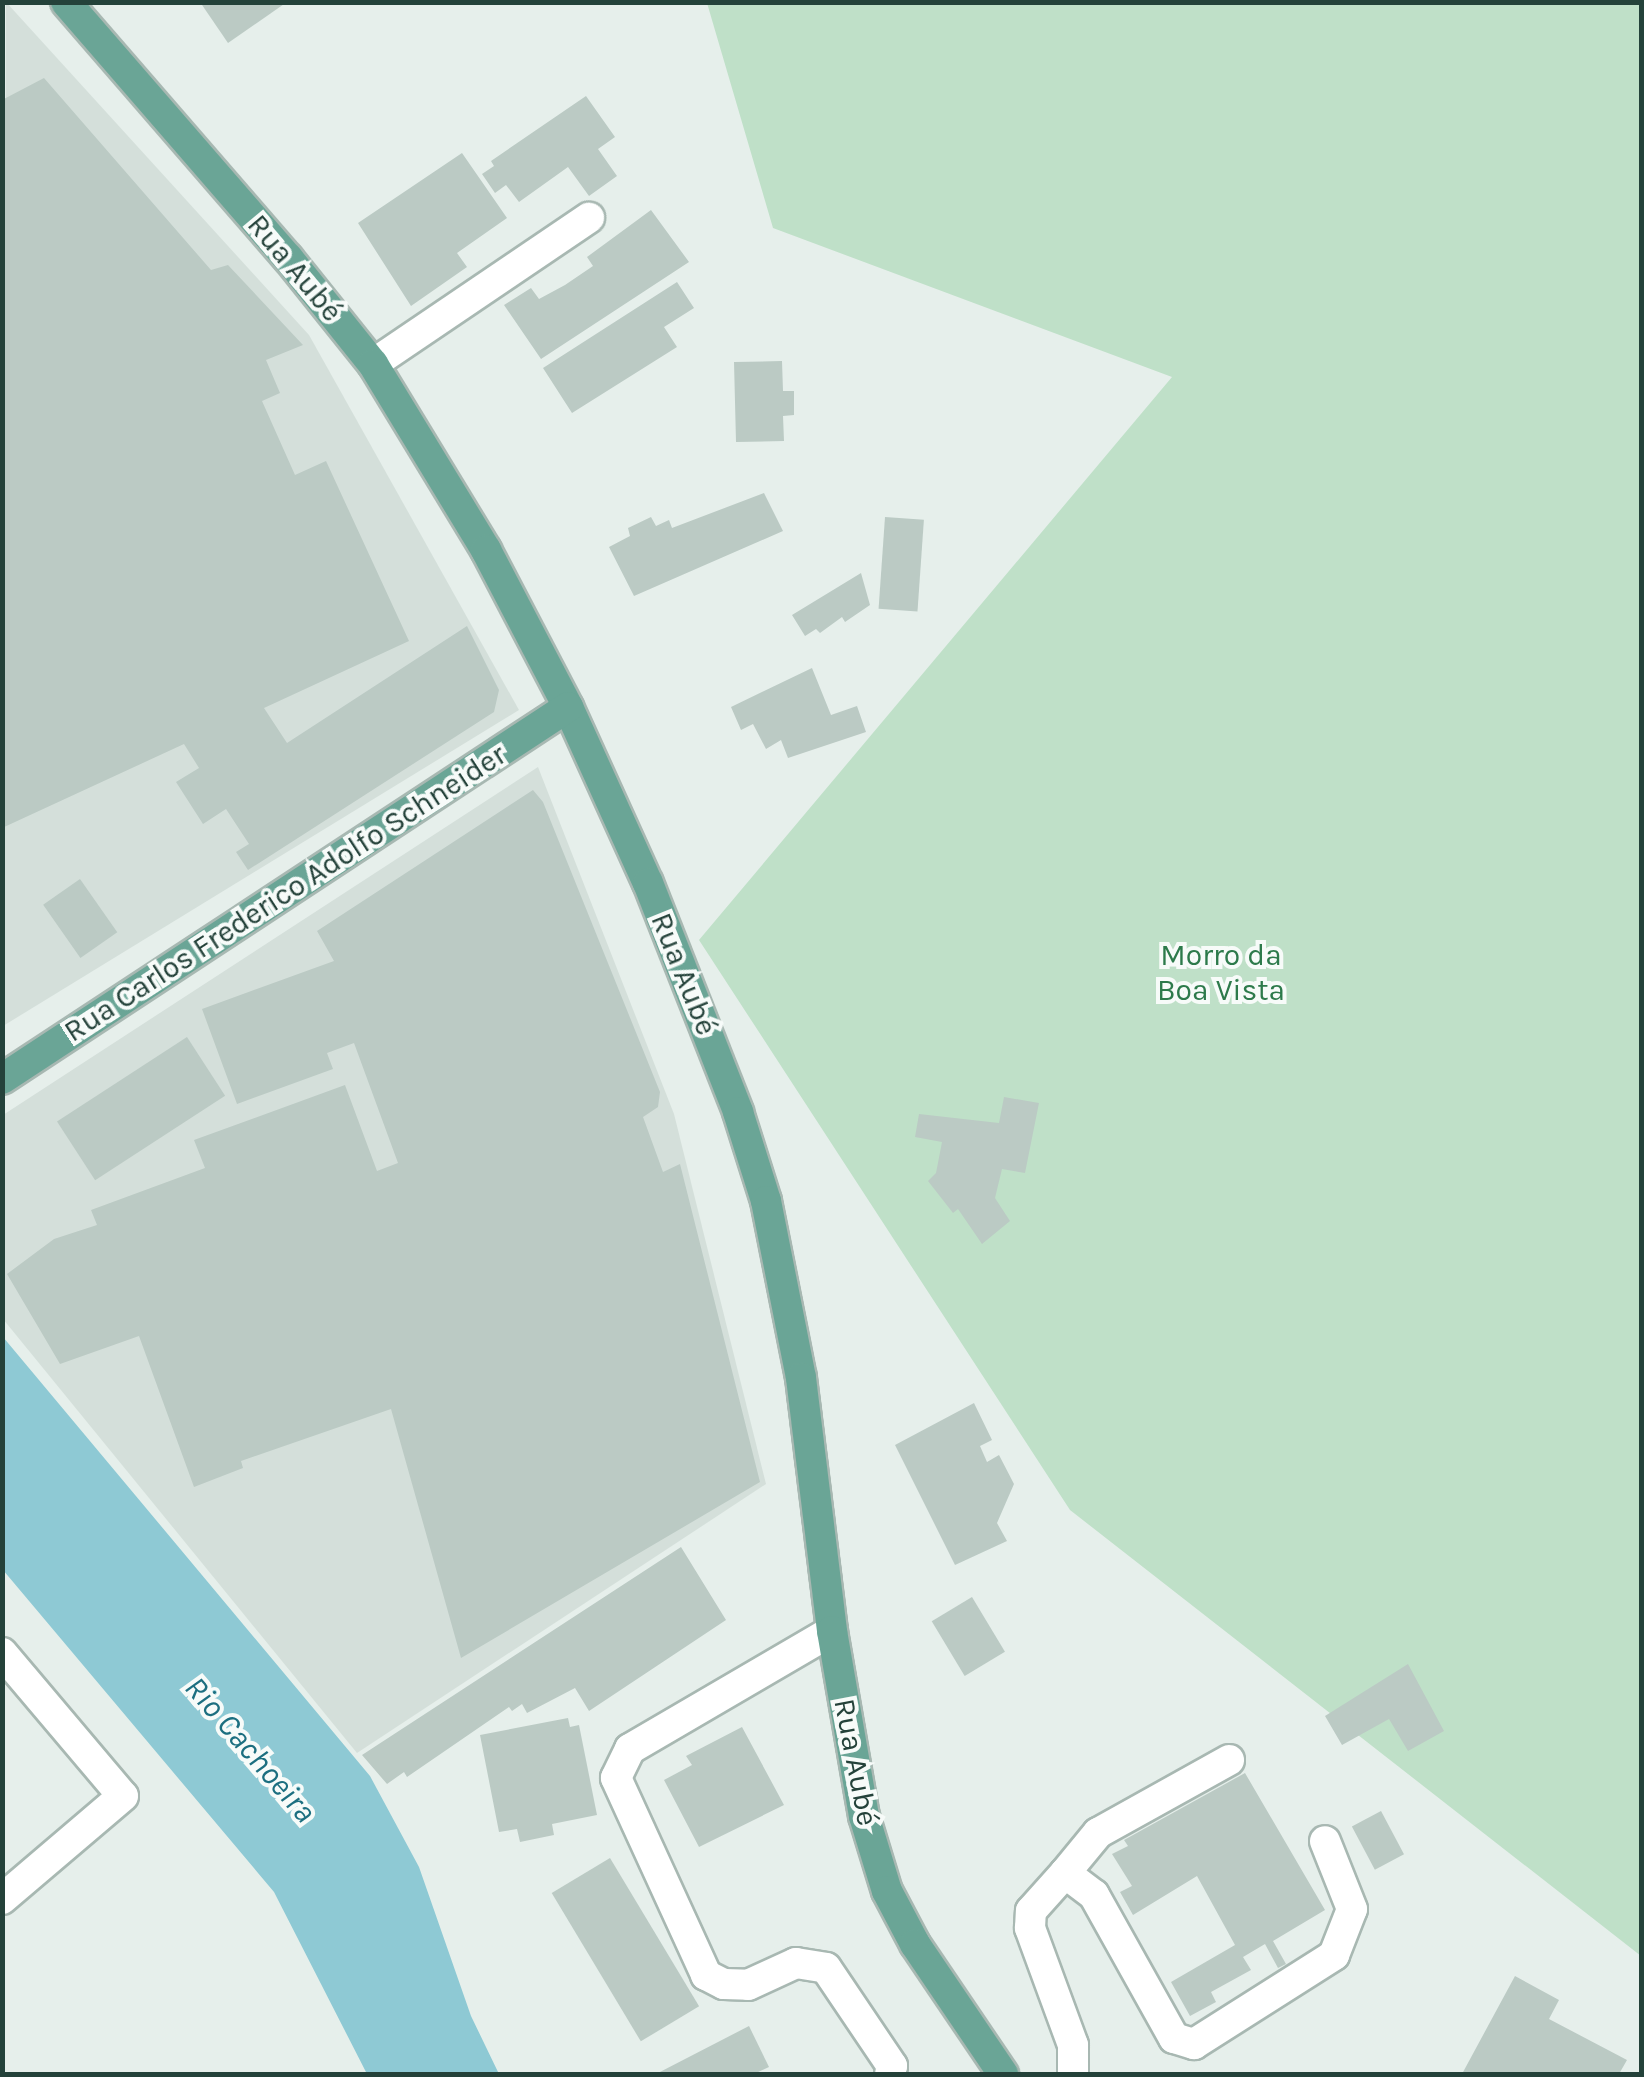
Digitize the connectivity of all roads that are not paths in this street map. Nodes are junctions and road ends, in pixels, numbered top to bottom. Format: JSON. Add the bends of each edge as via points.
{"nodes":[{"id":1,"x":66,"y":2,"type":"edge"},
{"id":2,"x":589,"y":218,"type":"dead end"},
{"id":3,"x":372,"y":364,"type":"junction"},
{"id":4,"x":568,"y":707,"type":"junction"},
{"id":5,"x":2,"y":1079,"type":"edge"},
{"id":6,"x":832,"y":1631,"type":"junction"},
{"id":7,"x":2,"y":1653,"type":"edge"},
{"id":8,"x":1228,"y":1760,"type":"dead end"},
{"id":9,"x":1325,"y":1841,"type":"dead end"},
{"id":10,"x":1066,"y":1873,"type":"junction"},
{"id":11,"x":2,"y":1899,"type":"edge"},
{"id":12,"x":890,"y":2074,"type":"edge"},
{"id":13,"x":1004,"y":2074,"type":"edge"},
{"id":14,"x":1073,"y":2074,"type":"edge"}],
"edges":[{"from":1,"to":3,"type":"main road","name":"Rua Aubé"},
{"from":2,"to":3,"type":"street"},
{"from":3,"to":4,"type":"main road","name":"Rua Aubé","via":[[486,550]]},
{"from":4,"to":5,"type":"main road","name":"Rua Carlos Frederico Adolfo Schneider"},
{"from":4,"to":6,"type":"main road","name":"Rua Aubé","via":[[680,960],[766,1200],[801,1378]]},
{"from":6,"to":12,"type":"street","via":[[630,1749],[616,1778],[706,1975],[748,1985],[796,1963],[826,1968],[892,2066]]},
{"from":6,"to":13,"type":"main road","name":"Rua Aubé","via":[[864,1816],[887,1891],[946,1997]]},
{"from":7,"to":11,"type":"street","via":[[123,1796]]},
{"from":8,"to":10,"type":"street","via":[[1098,1833]]},
{"from":9,"to":10,"type":"street","via":[[1352,1909],[1334,1955],[1194,2044],[1174,2038],[1094,1895]]},
{"from":10,"to":14,"type":"street","via":[[1031,1912],[1030,1928],[1073,2045]]}]}
